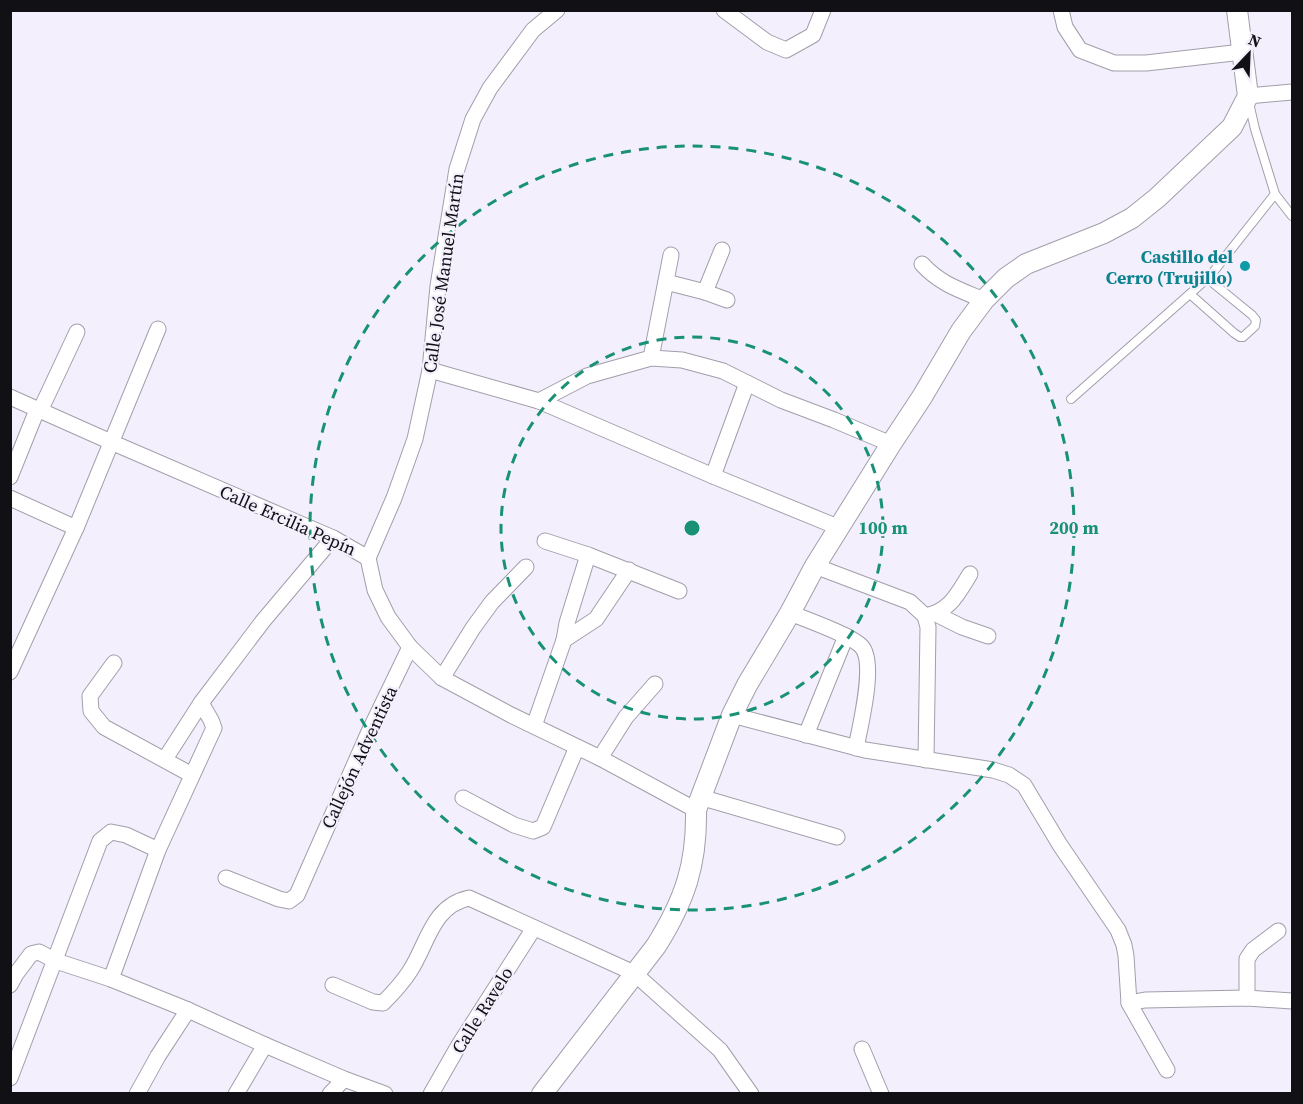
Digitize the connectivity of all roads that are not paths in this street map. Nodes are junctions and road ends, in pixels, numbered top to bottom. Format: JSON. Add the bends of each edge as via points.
{"nodes":[{"id":1,"x":557,"y":10,"type":"edge"},
{"id":2,"x":724,"y":10,"type":"edge"},
{"id":3,"x":823,"y":10,"type":"edge"},
{"id":4,"x":1060,"y":10,"type":"edge"},
{"id":5,"x":1237,"y":10,"type":"edge"},
{"id":6,"x":1242,"y":52,"type":"junction"},
{"id":7,"x":1293,"y":92,"type":"edge"},
{"id":8,"x":1248,"y":96,"type":"junction"},
{"id":9,"x":1275,"y":194,"type":"junction"},
{"id":10,"x":1293,"y":216,"type":"edge"},
{"id":11,"x":722,"y":250,"type":"dead end"},
{"id":12,"x":671,"y":255,"type":"dead end"},
{"id":13,"x":922,"y":264,"type":"dead end"},
{"id":14,"x":1208,"y":279,"type":"junction"},
{"id":15,"x":666,"y":282,"type":"junction"},
{"id":16,"x":705,"y":292,"type":"junction"},
{"id":17,"x":1190,"y":294,"type":"junction"},
{"id":18,"x":727,"y":300,"type":"dead end"},
{"id":19,"x":984,"y":300,"type":"junction"},
{"id":20,"x":158,"y":328,"type":"dead end"},
{"id":21,"x":77,"y":332,"type":"dead end"},
{"id":22,"x":651,"y":358,"type":"junction"},
{"id":23,"x":430,"y":370,"type":"junction"},
{"id":24,"x":747,"y":383,"type":"junction"},
{"id":25,"x":10,"y":398,"type":"edge"},
{"id":26,"x":1071,"y":399,"type":"dead end"},
{"id":27,"x":539,"y":401,"type":"junction"},
{"id":28,"x":38,"y":410,"type":"junction"},
{"id":29,"x":111,"y":442,"type":"junction"},
{"id":30,"x":891,"y":444,"type":"junction"},
{"id":31,"x":713,"y":476,"type":"junction"},
{"id":32,"x":10,"y":477,"type":"edge"},
{"id":33,"x":10,"y":498,"type":"edge"},
{"id":34,"x":76,"y":528,"type":"junction"},
{"id":35,"x":840,"y":528,"type":"junction"},
{"id":36,"x":333,"y":538,"type":"junction"},
{"id":37,"x":545,"y":541,"type":"dead end"},
{"id":38,"x":588,"y":555,"type":"junction"},
{"id":39,"x":368,"y":558,"type":"junction"},
{"id":40,"x":526,"y":567,"type":"dead end"},
{"id":41,"x":815,"y":567,"type":"junction"},
{"id":42,"x":629,"y":570,"type":"junction"},
{"id":43,"x":970,"y":574,"type":"dead end"},
{"id":44,"x":679,"y":591,"type":"dead end"},
{"id":45,"x":790,"y":613,"type":"junction"},
{"id":46,"x":931,"y":615,"type":"junction"},
{"id":47,"x":846,"y":636,"type":"junction"},
{"id":48,"x":988,"y":636,"type":"dead end"},
{"id":49,"x":564,"y":639,"type":"junction"},
{"id":50,"x":411,"y":647,"type":"junction"},
{"id":51,"x":114,"y":663,"type":"dead end"},
{"id":52,"x":10,"y":672,"type":"edge"},
{"id":53,"x":442,"y":678,"type":"junction"},
{"id":54,"x":655,"y":684,"type":"dead end"},
{"id":55,"x":201,"y":703,"type":"junction"},
{"id":56,"x":732,"y":715,"type":"junction"},
{"id":57,"x":534,"y":726,"type":"junction"},
{"id":58,"x":806,"y":735,"type":"junction"},
{"id":59,"x":577,"y":747,"type":"junction"},
{"id":60,"x":856,"y":748,"type":"junction"},
{"id":61,"x":600,"y":758,"type":"junction"},
{"id":62,"x":165,"y":759,"type":"junction"},
{"id":63,"x":927,"y":760,"type":"junction"},
{"id":64,"x":192,"y":775,"type":"junction"},
{"id":65,"x":463,"y":798,"type":"dead end"},
{"id":66,"x":698,"y":803,"type":"junction"},
{"id":67,"x":837,"y":837,"type":"dead end"},
{"id":68,"x":158,"y":850,"type":"junction"},
{"id":69,"x":226,"y":878,"type":"dead end"},
{"id":70,"x":534,"y":928,"type":"junction"},
{"id":71,"x":1278,"y":931,"type":"dead end"},
{"id":72,"x":56,"y":961,"type":"junction"},
{"id":73,"x":634,"y":973,"type":"junction"},
{"id":74,"x":111,"y":979,"type":"junction"},
{"id":75,"x":10,"y":985,"type":"edge"},
{"id":76,"x":333,"y":985,"type":"dead end"},
{"id":77,"x":1247,"y":998,"type":"junction"},
{"id":78,"x":1293,"y":1001,"type":"edge"},
{"id":79,"x":1129,"y":1003,"type":"junction"},
{"id":80,"x":189,"y":1010,"type":"junction"},
{"id":81,"x":265,"y":1045,"type":"junction"},
{"id":82,"x":862,"y":1049,"type":"dead end"},
{"id":83,"x":1167,"y":1070,"type":"dead end"},
{"id":84,"x":10,"y":1078,"type":"edge"},
{"id":85,"x":344,"y":1079,"type":"junction"},
{"id":86,"x":138,"y":1094,"type":"edge"},
{"id":87,"x":236,"y":1094,"type":"edge"},
{"id":88,"x":330,"y":1094,"type":"edge"},
{"id":89,"x":385,"y":1094,"type":"edge"},
{"id":90,"x":431,"y":1094,"type":"edge"},
{"id":91,"x":542,"y":1094,"type":"edge"},
{"id":92,"x":751,"y":1094,"type":"edge"},
{"id":93,"x":881,"y":1094,"type":"edge"}],
"edges":[{"from":1,"to":23,"type":"street","name":"Calle José Manuel Martín","via":[[533,30],[473,118],[457,169],[438,286]]},
{"from":2,"to":3,"type":"street","via":[[767,42],[786,50],[813,35]]},
{"from":4,"to":6,"type":"street","via":[[1065,27],[1080,50],[1114,63]]},
{"from":5,"to":6,"type":"street"},
{"from":6,"to":8,"type":"street"},
{"from":7,"to":8,"type":"street"},
{"from":8,"to":9,"type":"lane"},
{"from":8,"to":19,"type":"street","via":[[1233,127],[1132,218],[1026,264]]},
{"from":9,"to":10,"type":"lane"},
{"from":9,"to":14,"type":"lane"},
{"from":11,"to":16,"type":"street"},
{"from":12,"to":15,"type":"street"},
{"from":13,"to":19,"type":"street","via":[[933,276]]},
{"from":14,"to":17,"type":"lane"},
{"from":14,"to":17,"type":"lane","via":[[1256,320],[1243,337]]},
{"from":15,"to":16,"type":"street"},
{"from":15,"to":22,"type":"street"},
{"from":16,"to":18,"type":"street"},
{"from":17,"to":26,"type":"lane"},
{"from":19,"to":30,"type":"street"},
{"from":20,"to":29,"type":"street"},
{"from":21,"to":28,"type":"street"},
{"from":22,"to":24,"type":"street","via":[[682,360],[723,371]]},
{"from":22,"to":27,"type":"street","via":[[587,376]]},
{"from":23,"to":27,"type":"street"},
{"from":23,"to":39,"type":"street","name":"Calle José Manuel Martín","via":[[415,439]]},
{"from":24,"to":30,"type":"street"},
{"from":24,"to":31,"type":"street"},
{"from":25,"to":28,"type":"street","name":"Calle Ercilia Pepín"},
{"from":27,"to":31,"type":"street"},
{"from":28,"to":29,"type":"street","name":"Calle Ercilia Pepín"},
{"from":28,"to":32,"type":"street"},
{"from":29,"to":34,"type":"street"},
{"from":29,"to":36,"type":"street","name":"Calle Ercilia Pepín"},
{"from":30,"to":35,"type":"street"},
{"from":31,"to":35,"type":"street"},
{"from":33,"to":34,"type":"street"},
{"from":34,"to":52,"type":"street"},
{"from":35,"to":41,"type":"street"},
{"from":36,"to":39,"type":"street","name":"Calle Ercilia Pepín"},
{"from":36,"to":55,"type":"street"},
{"from":37,"to":38,"type":"street"},
{"from":38,"to":42,"type":"street"},
{"from":38,"to":49,"type":"street"},
{"from":39,"to":50,"type":"street","name":"Calle Ercilia Pepín","via":[[375,590],[388,617]]},
{"from":40,"to":53,"type":"street","via":[[492,602]]},
{"from":41,"to":45,"type":"street"},
{"from":41,"to":46,"type":"street","via":[[909,602]]},
{"from":42,"to":44,"type":"street"},
{"from":42,"to":49,"type":"street","via":[[596,619]]},
{"from":43,"to":46,"type":"street","via":[[952,602]]},
{"from":45,"to":47,"type":"street"},
{"from":45,"to":56,"type":"street"},
{"from":46,"to":48,"type":"street"},
{"from":46,"to":63,"type":"street"},
{"from":47,"to":58,"type":"street"},
{"from":47,"to":60,"type":"street","via":[[862,646],[868,673]]},
{"from":49,"to":57,"type":"street"},
{"from":50,"to":53,"type":"street","name":"Calle Ercilia Pepín"},
{"from":50,"to":69,"type":"street","name":"Callejón Adventista","via":[[297,896],[289,901],[279,899]]},
{"from":51,"to":62,"type":"street","via":[[90,696],[91,711],[104,727]]},
{"from":53,"to":57,"type":"street","name":"Calle Ercilia Pepín"},
{"from":54,"to":61,"type":"street","via":[[626,717]]},
{"from":55,"to":62,"type":"street"},
{"from":55,"to":64,"type":"street","via":[[214,728]]},
{"from":56,"to":58,"type":"street"},
{"from":56,"to":66,"type":"street"},
{"from":57,"to":59,"type":"street","name":"Calle Ercilia Pepín"},
{"from":58,"to":60,"type":"street"},
{"from":59,"to":61,"type":"street","name":"Calle Ercilia Pepín"},
{"from":59,"to":65,"type":"street","via":[[543,827],[533,831],[514,825]]},
{"from":60,"to":63,"type":"street"},
{"from":61,"to":66,"type":"street","name":"Calle Ercilia Pepín"},
{"from":62,"to":64,"type":"street"},
{"from":63,"to":79,"type":"street","via":[[993,770],[1024,785],[1118,930],[1126,956]]},
{"from":64,"to":68,"type":"street"},
{"from":66,"to":67,"type":"street","name":"Calle Ercilia Pepín"},
{"from":66,"to":73,"type":"street","via":[[693,856],[681,901],[656,946]]},
{"from":68,"to":72,"type":"street","via":[[111,832],[100,841]]},
{"from":68,"to":74,"type":"street"},
{"from":70,"to":73,"type":"street"},
{"from":70,"to":76,"type":"street","via":[[469,898],[458,900],[438,916],[411,970],[383,1003]]},
{"from":70,"to":90,"type":"street","name":"Calle Ravelo"},
{"from":71,"to":77,"type":"street","via":[[1253,950],[1247,960]]},
{"from":72,"to":74,"type":"street"},
{"from":72,"to":75,"type":"street","via":[[39,952],[31,954]]},
{"from":72,"to":84,"type":"street"},
{"from":73,"to":91,"type":"street"},
{"from":73,"to":92,"type":"street","via":[[720,1050]]},
{"from":74,"to":80,"type":"street"},
{"from":77,"to":78,"type":"street"},
{"from":77,"to":79,"type":"street"},
{"from":79,"to":83,"type":"street"},
{"from":80,"to":81,"type":"street"},
{"from":80,"to":86,"type":"street"},
{"from":81,"to":85,"type":"street"},
{"from":81,"to":87,"type":"street"},
{"from":82,"to":93,"type":"street"},
{"from":85,"to":88,"type":"street"},
{"from":85,"to":89,"type":"street"}]}
